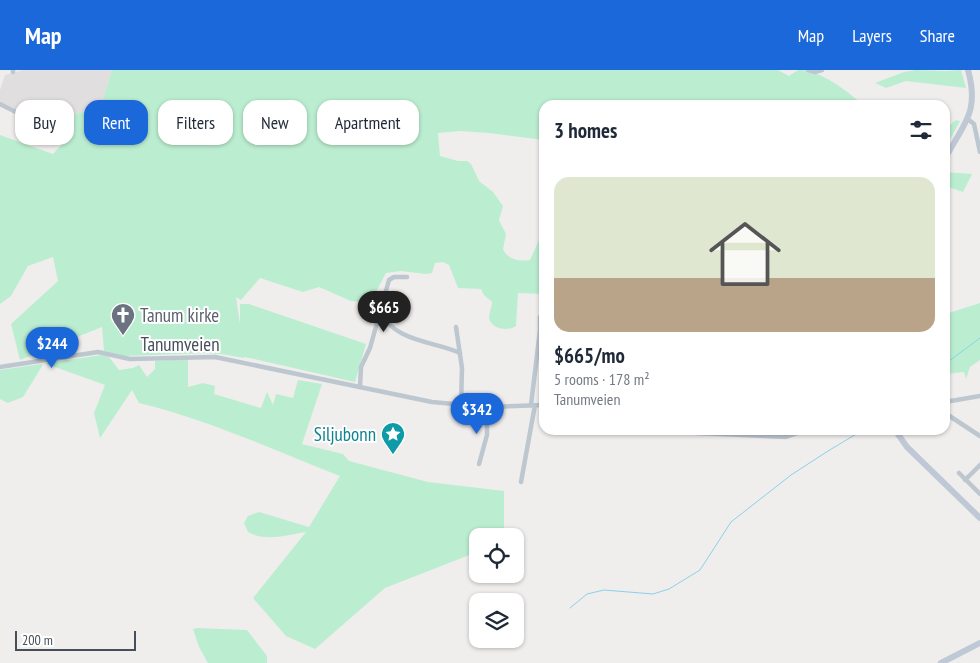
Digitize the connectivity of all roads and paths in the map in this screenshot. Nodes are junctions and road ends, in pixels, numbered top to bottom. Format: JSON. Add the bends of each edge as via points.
{"nodes":[{"id":1,"x":808,"y":70,"type":"edge"},
{"id":2,"x":822,"y":70,"type":"edge"},
{"id":3,"x":968,"y":70,"type":"edge"},
{"id":4,"x":0,"y":104,"type":"edge"},
{"id":5,"x":15,"y":112,"type":"edge"},
{"id":6,"x":969,"y":120,"type":"junction"},
{"id":7,"x":950,"y":151,"type":"edge"},
{"id":8,"x":980,"y":152,"type":"edge"},
{"id":9,"x":407,"y":277,"type":"dead end"},
{"id":10,"x":380,"y":313,"type":"junction"},
{"id":11,"x":456,"y":327,"type":"dead end"},
{"id":12,"x":460,"y":353,"type":"junction"},
{"id":13,"x":539,"y":355,"type":"edge"},
{"id":14,"x":0,"y":367,"type":"edge"},
{"id":15,"x":360,"y":387,"type":"junction"},
{"id":16,"x":980,"y":396,"type":"edge"},
{"id":17,"x":950,"y":401,"type":"edge"},
{"id":18,"x":539,"y":404,"type":"edge"},
{"id":19,"x":461,"y":405,"type":"junction"},
{"id":20,"x":533,"y":405,"type":"junction"},
{"id":21,"x":487,"y":406,"type":"junction"},
{"id":22,"x":950,"y":416,"type":"edge"},
{"id":23,"x":741,"y":435,"type":"edge"},
{"id":24,"x":794,"y":435,"type":"edge"},
{"id":25,"x":899,"y":435,"type":"edge"},
{"id":26,"x":763,"y":436,"type":"joint"},
{"id":27,"x":980,"y":436,"type":"edge"},
{"id":28,"x":479,"y":464,"type":"dead end"},
{"id":29,"x":980,"y":465,"type":"edge"},
{"id":30,"x":959,"y":473,"type":"dead end"},
{"id":31,"x":965,"y":480,"type":"junction"},
{"id":32,"x":521,"y":482,"type":"dead end"},
{"id":33,"x":980,"y":494,"type":"edge"},
{"id":34,"x":980,"y":518,"type":"edge"},
{"id":35,"x":980,"y":643,"type":"edge"},
{"id":36,"x":942,"y":663,"type":"edge"}],
"edges":[{"from":1,"to":2,"type":"street"},
{"from":3,"to":6,"type":"main road","via":[[973,92]]},
{"from":4,"to":5,"type":"street"},
{"from":6,"to":7,"type":"main road"},
{"from":6,"to":8,"type":"street","via":[[974,124]]},
{"from":9,"to":10,"type":"street","via":[[389,280]]},
{"from":10,"to":12,"type":"street","via":[[403,334]]},
{"from":10,"to":15,"type":"street","via":[[361,367]]},
{"from":11,"to":12,"type":"street"},
{"from":12,"to":19,"type":"street"},
{"from":13,"to":20,"type":"street"},
{"from":14,"to":15,"type":"street","name":"Tanumveien","via":[[98,352],[130,359],[215,357]]},
{"from":15,"to":19,"type":"street","name":"Tanumveien","via":[[413,399]]},
{"from":16,"to":17,"type":"street"},
{"from":18,"to":20,"type":"street","name":"Tanumveien"},
{"from":19,"to":21,"type":"street","name":"Tanumveien"},
{"from":20,"to":21,"type":"street","name":"Tanumveien"},
{"from":20,"to":32,"type":"street"},
{"from":21,"to":28,"type":"street","via":[[486,435]]},
{"from":22,"to":27,"type":"street"},
{"from":23,"to":26,"type":"street"},
{"from":24,"to":26,"type":"street","via":[[786,438]]},
{"from":25,"to":34,"type":"main road"},
{"from":29,"to":31,"type":"street"},
{"from":30,"to":31,"type":"street"},
{"from":31,"to":33,"type":"street"},
{"from":35,"to":36,"type":"main road"}]}
